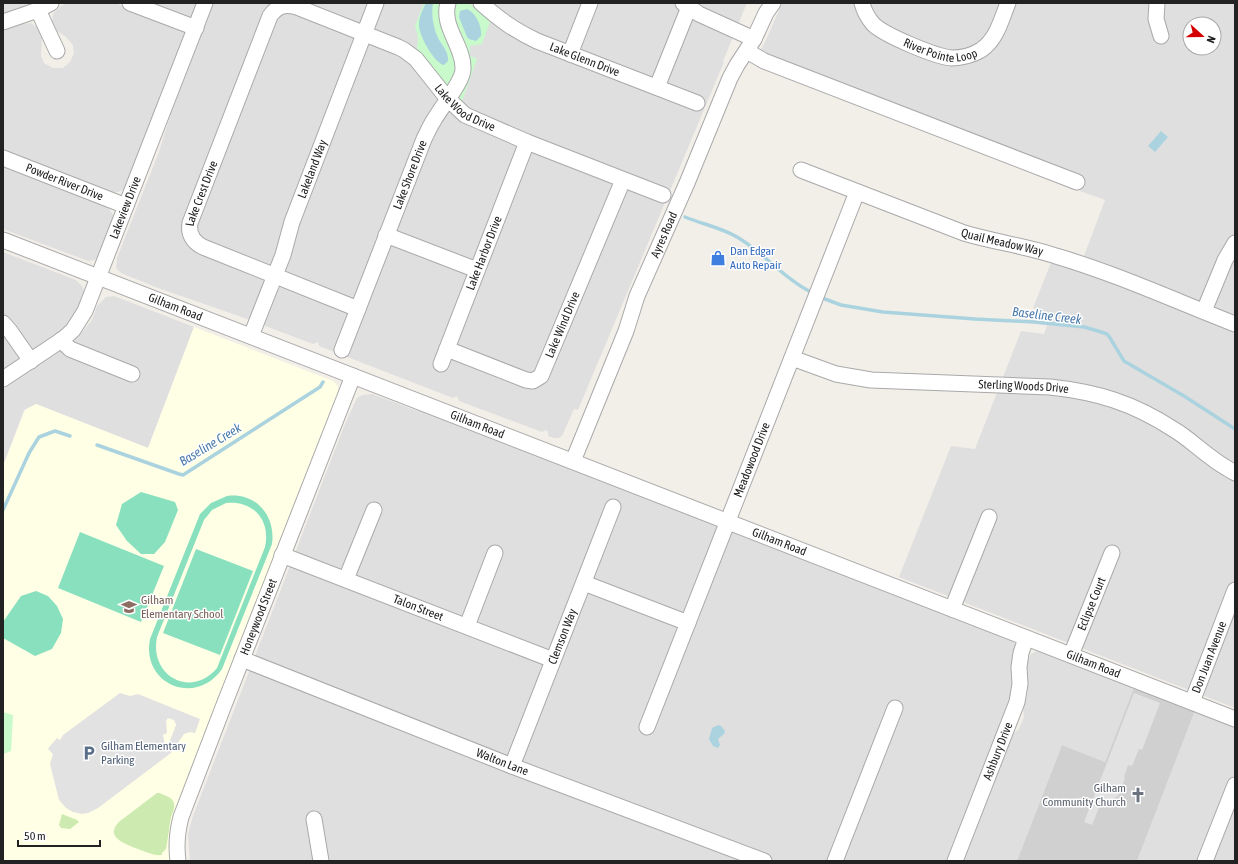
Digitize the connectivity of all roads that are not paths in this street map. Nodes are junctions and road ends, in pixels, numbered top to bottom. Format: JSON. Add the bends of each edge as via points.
{"nodes":[{"id":1,"x":130,"y":3,"type":"edge"},
{"id":2,"x":206,"y":3,"type":"edge"},
{"id":3,"x":376,"y":3,"type":"edge"},
{"id":4,"x":448,"y":3,"type":"edge"},
{"id":5,"x":481,"y":3,"type":"edge"},
{"id":6,"x":590,"y":3,"type":"edge"},
{"id":7,"x":862,"y":3,"type":"edge"},
{"id":8,"x":1008,"y":3,"type":"edge"},
{"id":9,"x":1157,"y":3,"type":"edge"},
{"id":10,"x":686,"y":5,"type":"edge"},
{"id":11,"x":45,"y":6,"type":"edge"},
{"id":12,"x":280,"y":6,"type":"joint"},
{"id":13,"x":768,"y":6,"type":"edge"},
{"id":14,"x":322,"y":9,"type":"edge"},
{"id":15,"x":3,"y":22,"type":"edge"},
{"id":16,"x":196,"y":28,"type":"junction"},
{"id":17,"x":364,"y":33,"type":"junction"},
{"id":18,"x":1161,"y":36,"type":"dead end"},
{"id":19,"x":750,"y":45,"type":"junction"},
{"id":20,"x":57,"y":51,"type":"dead end"},
{"id":21,"x":570,"y":54,"type":"junction"},
{"id":22,"x":657,"y":88,"type":"junction"},
{"id":23,"x":447,"y":98,"type":"junction"},
{"id":24,"x":697,"y":103,"type":"dead end"},
{"id":25,"x":527,"y":142,"type":"junction"},
{"id":26,"x":3,"y":158,"type":"edge"},
{"id":27,"x":801,"y":170,"type":"dead end"},
{"id":28,"x":623,"y":180,"type":"junction"},
{"id":29,"x":1077,"y":182,"type":"dead end"},
{"id":30,"x":857,"y":192,"type":"junction"},
{"id":31,"x":663,"y":195,"type":"dead end"},
{"id":32,"x":126,"y":206,"type":"junction"},
{"id":33,"x":386,"y":235,"type":"junction"},
{"id":34,"x":3,"y":240,"type":"edge"},
{"id":35,"x":1235,"y":243,"type":"edge"},
{"id":36,"x":477,"y":270,"type":"junction"},
{"id":37,"x":275,"y":276,"type":"junction"},
{"id":38,"x":99,"y":277,"type":"junction"},
{"id":39,"x":358,"y":309,"type":"junction"},
{"id":40,"x":1204,"y":311,"type":"junction"},
{"id":41,"x":3,"y":323,"type":"edge"},
{"id":42,"x":1235,"y":324,"type":"edge"},
{"id":43,"x":251,"y":336,"type":"junction"},
{"id":44,"x":61,"y":340,"type":"junction"},
{"id":45,"x":447,"y":349,"type":"junction"},
{"id":46,"x":342,"y":350,"type":"dead end"},
{"id":47,"x":792,"y":358,"type":"junction"},
{"id":48,"x":31,"y":361,"type":"junction"},
{"id":49,"x":441,"y":364,"type":"dead end"},
{"id":50,"x":132,"y":374,"type":"dead end"},
{"id":51,"x":353,"y":376,"type":"junction"},
{"id":52,"x":3,"y":379,"type":"edge"},
{"id":53,"x":573,"y":462,"type":"junction"},
{"id":54,"x":1235,"y":473,"type":"edge"},
{"id":55,"x":613,"y":507,"type":"dead end"},
{"id":56,"x":374,"y":510,"type":"dead end"},
{"id":57,"x":989,"y":516,"type":"dead end"},
{"id":58,"x":728,"y":522,"type":"junction"},
{"id":59,"x":495,"y":553,"type":"dead end"},
{"id":60,"x":1112,"y":553,"type":"dead end"},
{"id":61,"x":282,"y":555,"type":"junction"},
{"id":62,"x":346,"y":579,"type":"junction"},
{"id":63,"x":584,"y":583,"type":"junction"},
{"id":64,"x":1235,"y":590,"type":"edge"},
{"id":65,"x":952,"y":609,"type":"junction"},
{"id":66,"x":688,"y":623,"type":"junction"},
{"id":67,"x":467,"y":626,"type":"junction"},
{"id":68,"x":1026,"y":638,"type":"junction"},
{"id":69,"x":1071,"y":655,"type":"junction"},
{"id":70,"x":242,"y":660,"type":"junction"},
{"id":71,"x":553,"y":660,"type":"junction"},
{"id":72,"x":1192,"y":702,"type":"junction"},
{"id":73,"x":895,"y":708,"type":"dead end"},
{"id":74,"x":1235,"y":719,"type":"edge"},
{"id":75,"x":647,"y":727,"type":"dead end"},
{"id":76,"x":512,"y":766,"type":"junction"},
{"id":77,"x":1235,"y":785,"type":"edge"},
{"id":78,"x":314,"y":819,"type":"dead end"},
{"id":79,"x":178,"y":861,"type":"edge"},
{"id":80,"x":321,"y":861,"type":"edge"},
{"id":81,"x":764,"y":861,"type":"edge"},
{"id":82,"x":835,"y":861,"type":"edge"},
{"id":83,"x":955,"y":861,"type":"edge"},
{"id":84,"x":1205,"y":861,"type":"edge"}],
"edges":[{"from":1,"to":16,"type":"street"},
{"from":2,"to":16,"type":"street","name":"Lakeview Drive"},
{"from":3,"to":17,"type":"street","name":"Lakeland Way"},
{"from":4,"to":23,"type":"street","name":"Lake Shore Drive","via":[[447,19],[460,55],[463,73]]},
{"from":5,"to":21,"type":"street","name":"Lake Glenn Drive","via":[[514,30]]},
{"from":6,"to":21,"type":"street"},
{"from":7,"to":8,"type":"street","name":"River Pointe Loop","via":[[869,19],[887,34],[934,54],[951,58],[970,55],[988,44]]},
{"from":9,"to":18,"type":"street","via":[[1156,19]]},
{"from":10,"to":19,"type":"street"},
{"from":10,"to":22,"type":"street"},
{"from":11,"to":15,"type":"street"},
{"from":11,"to":20,"type":"street"},
{"from":12,"to":14,"type":"street","name":"Lake Wood Drive"},
{"from":12,"to":37,"type":"street","name":"Lake Crest Drive","via":[[270,16],[189,231],[197,244]]},
{"from":13,"to":19,"type":"street","name":"Ayres Road"},
{"from":14,"to":17,"type":"street","name":"Lake Wood Drive"},
{"from":16,"to":32,"type":"street","name":"Lakeview Drive"},
{"from":17,"to":23,"type":"street","name":"Lake Wood Drive","via":[[410,54]]},
{"from":17,"to":37,"type":"street","name":"Lakeland Way","via":[[292,222]]},
{"from":19,"to":29,"type":"street","via":[[764,61]]},
{"from":19,"to":53,"type":"street","name":"Ayres Road","via":[[730,78],[653,258]]},
{"from":21,"to":22,"type":"street","name":"Lake Glenn Drive"},
{"from":22,"to":24,"type":"street","name":"Lake Glenn Drive"},
{"from":23,"to":25,"type":"street","name":"Lake Wood Drive","via":[[466,115]]},
{"from":23,"to":33,"type":"street","name":"Lake Shore Drive","via":[[424,139]]},
{"from":25,"to":28,"type":"street","name":"Lake Wood Drive"},
{"from":25,"to":36,"type":"street","name":"Lake Harbor Drive"},
{"from":26,"to":32,"type":"street","name":"Powder River Drive"},
{"from":27,"to":30,"type":"street","name":"Quail Meadow Way"},
{"from":28,"to":31,"type":"street","name":"Lake Wood Drive"},
{"from":28,"to":45,"type":"street","name":"Lake Wind Drive","via":[[541,376],[526,380]]},
{"from":30,"to":40,"type":"street","name":"Quail Meadow Way","via":[[964,233],[1081,264]]},
{"from":30,"to":47,"type":"street","name":"Meadowood Drive"},
{"from":32,"to":38,"type":"street","name":"Lakeview Drive"},
{"from":33,"to":36,"type":"street"},
{"from":33,"to":39,"type":"street","name":"Lake Shore Drive"},
{"from":34,"to":38,"type":"street","name":"Gilham Road"},
{"from":35,"to":40,"type":"street","via":[[1225,260]]},
{"from":36,"to":45,"type":"street","name":"Lake Harbor Drive"},
{"from":37,"to":39,"type":"street","name":"Lake Crest Drive"},
{"from":37,"to":43,"type":"street","name":"Lakeland Way"},
{"from":38,"to":43,"type":"street","name":"Gilham Road"},
{"from":38,"to":44,"type":"street","name":"Lakeview Drive","via":[[79,321]]},
{"from":39,"to":46,"type":"street","name":"Lake Shore Drive"},
{"from":40,"to":42,"type":"street","name":"Quail Meadow Way"},
{"from":41,"to":48,"type":"street"},
{"from":43,"to":51,"type":"street","name":"Gilham Road"},
{"from":44,"to":48,"type":"street","name":"Lakeview Drive"},
{"from":44,"to":50,"type":"street","via":[[70,349]]},
{"from":45,"to":49,"type":"street","name":"Lake Harbor Drive"},
{"from":47,"to":54,"type":"street","name":"Sterling Woods Drive","via":[[836,374],[870,380],[1050,387],[1105,396],[1139,409],[1174,429],[1213,460]]},
{"from":47,"to":58,"type":"street","name":"Meadowood Drive"},
{"from":48,"to":52,"type":"street","name":"Lakeview Drive"},
{"from":51,"to":53,"type":"street","name":"Gilham Road"},
{"from":51,"to":61,"type":"street","name":"Honeywood Street"},
{"from":53,"to":58,"type":"street","name":"Gilham Road"},
{"from":55,"to":63,"type":"street","name":"Clemson Way"},
{"from":56,"to":62,"type":"street"},
{"from":57,"to":65,"type":"street"},
{"from":58,"to":65,"type":"street","name":"Gilham Road"},
{"from":58,"to":66,"type":"street","name":"Meadowood Drive"},
{"from":59,"to":67,"type":"street"},
{"from":60,"to":69,"type":"street","name":"Eclipse Court"},
{"from":61,"to":62,"type":"street","name":"Talon Street"},
{"from":61,"to":70,"type":"street","name":"Honeywood Street"},
{"from":62,"to":67,"type":"street","name":"Talon Street"},
{"from":63,"to":66,"type":"street"},
{"from":63,"to":71,"type":"street","name":"Clemson Way"},
{"from":64,"to":72,"type":"street","name":"Don Juan Avenue"},
{"from":65,"to":68,"type":"street","name":"Gilham Road"},
{"from":66,"to":75,"type":"street","name":"Meadowood Drive"},
{"from":67,"to":71,"type":"street","name":"Talon Street"},
{"from":68,"to":69,"type":"street","name":"Gilham Road"},
{"from":68,"to":83,"type":"street","name":"Ashbury Drive","via":[[1019,667],[1017,702]]},
{"from":69,"to":72,"type":"street","name":"Gilham Road"},
{"from":70,"to":76,"type":"street","name":"Walton Lane"},
{"from":70,"to":79,"type":"street","name":"Honeywood Street","via":[[181,818],[177,837]]},
{"from":71,"to":76,"type":"street","name":"Clemson Way"},
{"from":72,"to":74,"type":"street","name":"Gilham Road"},
{"from":73,"to":82,"type":"street"},
{"from":76,"to":81,"type":"street","name":"Walton Lane"},
{"from":77,"to":84,"type":"street"},
{"from":78,"to":80,"type":"street"}]}
